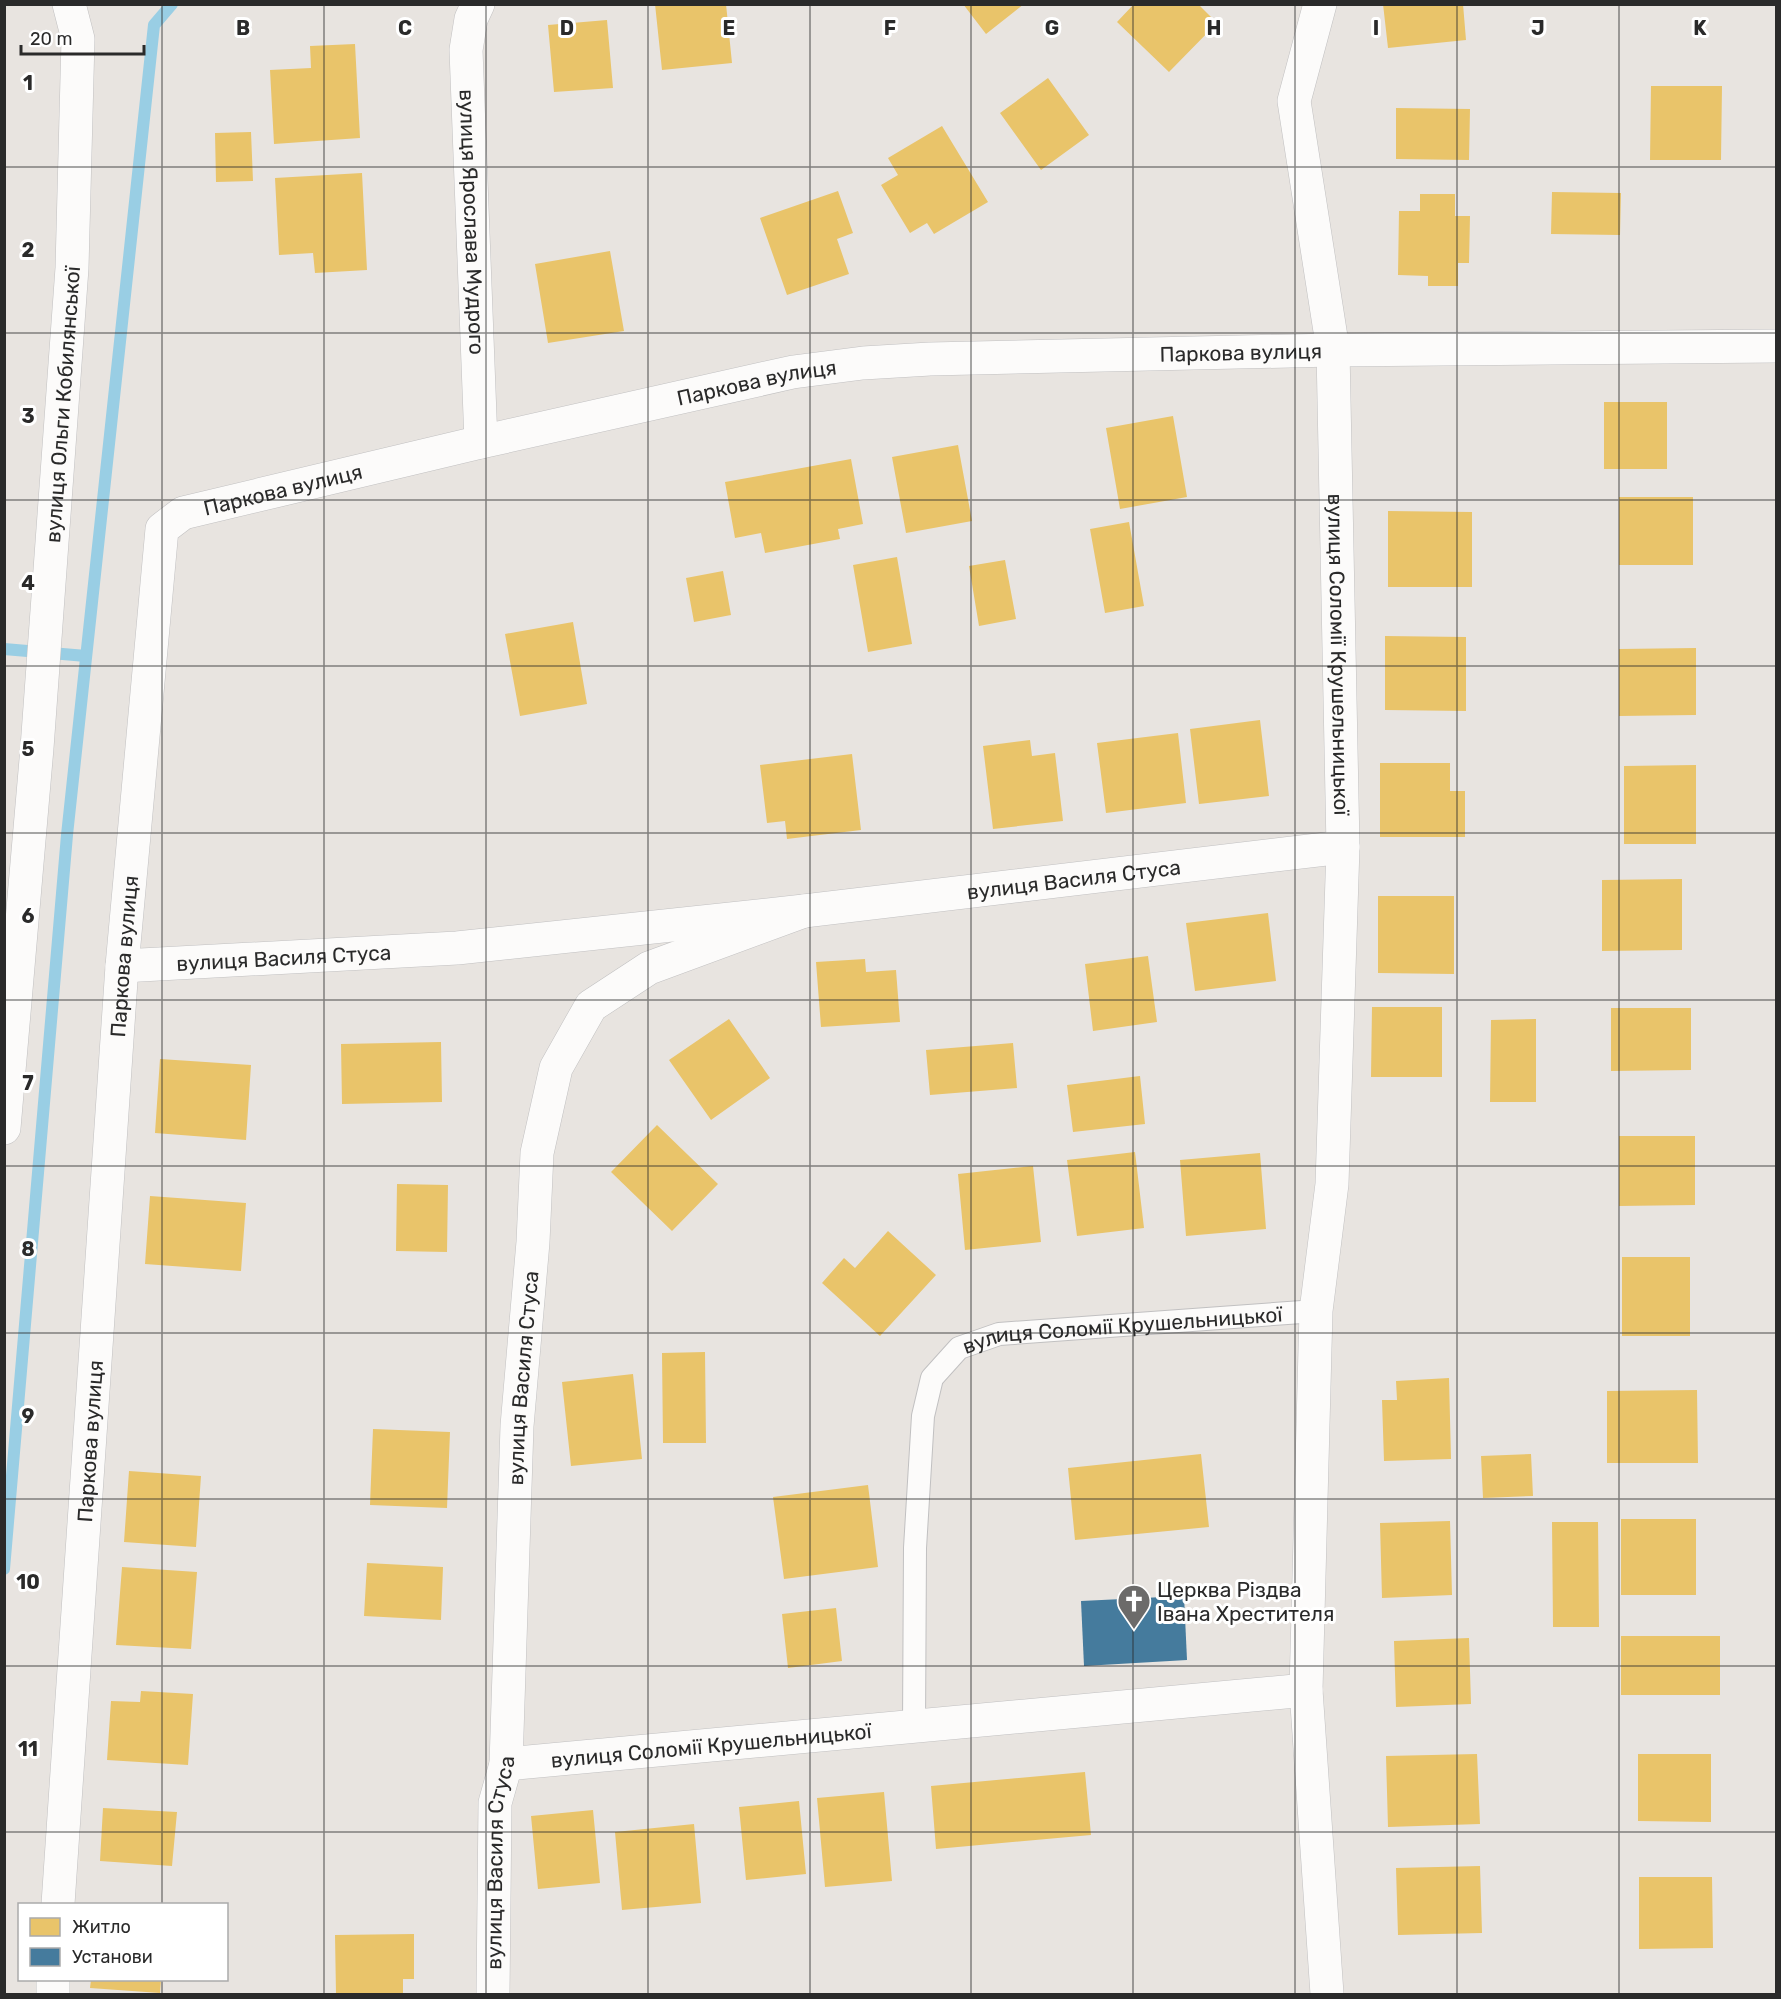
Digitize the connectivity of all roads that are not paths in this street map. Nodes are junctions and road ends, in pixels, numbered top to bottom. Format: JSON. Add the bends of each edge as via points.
{"nodes":[{"id":1,"x":69,"y":4,"type":"edge"},
{"id":2,"x":478,"y":4,"type":"edge"},
{"id":3,"x":1320,"y":4,"type":"edge"},
{"id":4,"x":1776,"y":346,"type":"edge"},
{"id":5,"x":1333,"y":350,"type":"junction"},
{"id":6,"x":481,"y":442,"type":"junction"},
{"id":7,"x":1343,"y":847,"type":"junction"},
{"id":8,"x":804,"y":911,"type":"junction"},
{"id":9,"x":122,"y":966,"type":"junction"},
{"id":10,"x":4,"y":1128,"type":"edge"},
{"id":11,"x":1316,"y":1311,"type":"junction"},
{"id":12,"x":1306,"y":1690,"type":"junction"},
{"id":13,"x":914,"y":1726,"type":"junction"},
{"id":14,"x":506,"y":1764,"type":"junction"},
{"id":15,"x":58,"y":1903,"type":"edge"},
{"id":16,"x":493,"y":1995,"type":"edge"},
{"id":17,"x":1328,"y":1995,"type":"edge"}],
"edges":[{"from":1,"to":10,"type":"street","name":"вулиця Ольги Кобилянської","via":[[78,39],[72,268]]},
{"from":2,"to":6,"type":"street","name":"вулиця Ярослава Мудрого","via":[[466,50]]},
{"from":3,"to":5,"type":"street","name":"вулиця Соломії Крушельницької","via":[[1294,101]]},
{"from":4,"to":5,"type":"street","name":"Паркова вулиця"},
{"from":5,"to":6,"type":"street","name":"Паркова вулиця","via":[[863,363],[793,372]]},
{"from":5,"to":7,"type":"street","name":"вулиця Соломії Крушельницької"},
{"from":6,"to":9,"type":"street","name":"Паркова вулиця","via":[[183,513],[162,529]]},
{"from":7,"to":8,"type":"street","name":"вулиця Василя Стуса"},
{"from":7,"to":11,"type":"street","name":"вулиця Соломії Крушельницької","via":[[1332,1184]]},
{"from":8,"to":9,"type":"street","name":"вулиця Василя Стуса","via":[[457,948]]},
{"from":8,"to":14,"type":"street","name":"вулиця Василя Стуса","via":[[649,968],[591,1006],[556,1068],[537,1153],[517,1426]]},
{"from":9,"to":15,"type":"street","name":"Паркова вулиця"},
{"from":11,"to":12,"type":"street","name":"вулиця Соломії Крушельницької"},
{"from":11,"to":13,"type":"lane","name":"вулиця Соломії Крушельницької","via":[[999,1334],[959,1348],[932,1378],[922,1416],[915,1548]]},
{"from":12,"to":13,"type":"street","name":"вулиця Соломії Крушельницької"},
{"from":12,"to":17,"type":"street","name":"вулиця Соломії Крушельницької"},
{"from":13,"to":14,"type":"street","name":"вулиця Соломії Крушельницької"},
{"from":14,"to":16,"type":"street","name":"вулиця Василя Стуса","via":[[495,1803]]}]}
